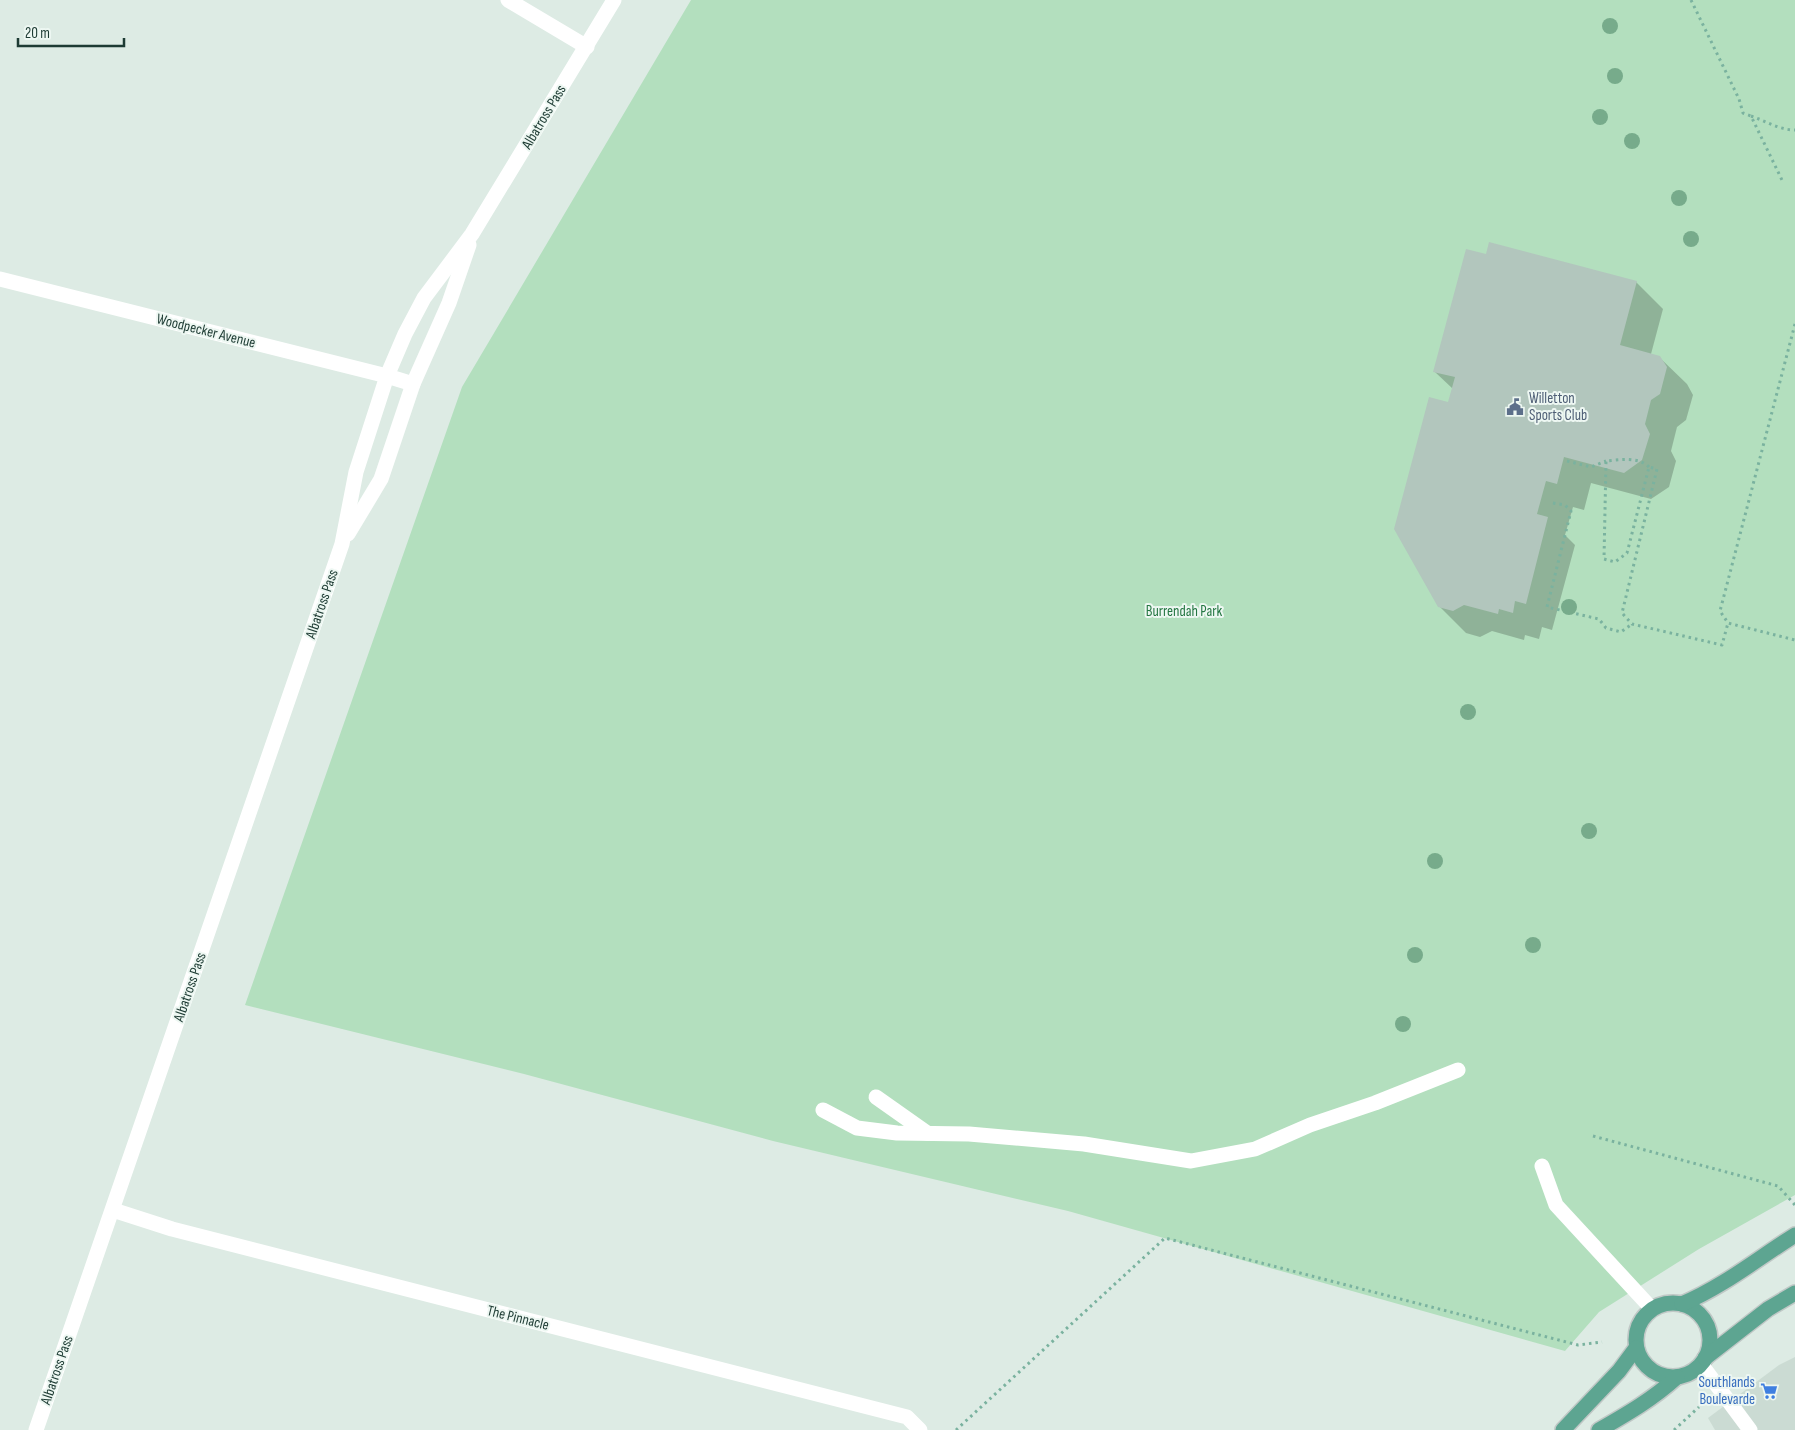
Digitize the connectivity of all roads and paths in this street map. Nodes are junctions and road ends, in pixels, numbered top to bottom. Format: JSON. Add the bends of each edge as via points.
{"nodes":[{"id":1,"x":508,"y":0,"type":"edge"},
{"id":2,"x":614,"y":0,"type":"edge"},
{"id":3,"x":1692,"y":0,"type":"edge"},
{"id":4,"x":586,"y":47,"type":"junction"},
{"id":5,"x":1751,"y":116,"type":"junction"},
{"id":6,"x":1795,"y":130,"type":"edge"},
{"id":7,"x":1782,"y":180,"type":"dead end"},
{"id":8,"x":472,"y":234,"type":"junction"},
{"id":9,"x":0,"y":279,"type":"edge"},
{"id":10,"x":1795,"y":324,"type":"edge"},
{"id":11,"x":387,"y":376,"type":"junction"},
{"id":12,"x":412,"y":384,"type":"junction"},
{"id":13,"x":1567,"y":461,"type":"dead end"},
{"id":14,"x":1606,"y":461,"type":"junction"},
{"id":15,"x":1649,"y":467,"type":"junction"},
{"id":16,"x":1552,"y":503,"type":"dead end"},
{"id":17,"x":342,"y":544,"type":"junction"},
{"id":18,"x":1728,"y":623,"type":"junction"},
{"id":19,"x":1632,"y":624,"type":"junction"},
{"id":20,"x":1795,"y":640,"type":"edge"},
{"id":21,"x":1458,"y":1070,"type":"dead end"},
{"id":22,"x":876,"y":1097,"type":"dead end"},
{"id":23,"x":823,"y":1110,"type":"dead end"},
{"id":24,"x":927,"y":1133,"type":"junction"},
{"id":25,"x":1593,"y":1136,"type":"dead end"},
{"id":26,"x":1542,"y":1166,"type":"dead end"},
{"id":27,"x":1795,"y":1205,"type":"edge"},
{"id":28,"x":113,"y":1210,"type":"junction"},
{"id":29,"x":1795,"y":1235,"type":"edge"},
{"id":30,"x":1795,"y":1293,"type":"edge"},
{"id":31,"x":1682,"y":1304,"type":"junction"},
{"id":32,"x":1652,"y":1309,"type":"junction"},
{"id":33,"x":1602,"y":1342,"type":"dead end"},
{"id":34,"x":1636,"y":1348,"type":"junction"},
{"id":35,"x":1703,"y":1361,"type":"junction"},
{"id":36,"x":1677,"y":1377,"type":"junction"},
{"id":37,"x":1700,"y":1407,"type":"dead end"},
{"id":38,"x":36,"y":1430,"type":"edge"},
{"id":39,"x":920,"y":1430,"type":"edge"},
{"id":40,"x":956,"y":1430,"type":"edge"},
{"id":41,"x":1563,"y":1430,"type":"edge"},
{"id":42,"x":1599,"y":1430,"type":"edge"},
{"id":43,"x":1674,"y":1430,"type":"edge"},
{"id":44,"x":1750,"y":1430,"type":"edge"}],
"edges":[{"from":1,"to":4,"type":"street"},
{"from":2,"to":4,"type":"street","name":"Albatross Pass"},
{"from":3,"to":5,"type":"path","via":[[1744,113]]},
{"from":4,"to":8,"type":"street","name":"Albatross Pass"},
{"from":5,"to":6,"type":"path"},
{"from":5,"to":7,"type":"path"},
{"from":8,"to":11,"type":"street","name":"Albatross Pass","via":[[424,298]]},
{"from":8,"to":12,"type":"street","name":"Albatross Pass","via":[[450,303]]},
{"from":9,"to":11,"type":"street","name":"Woodpecker Avenue"},
{"from":10,"to":18,"type":"path","via":[[1720,612]]},
{"from":11,"to":12,"type":"street","name":"Woodpecker Avenue"},
{"from":11,"to":17,"type":"street","name":"Albatross Pass","via":[[356,472]]},
{"from":12,"to":17,"type":"street","name":"Albatross Pass","via":[[381,479]]},
{"from":13,"to":14,"type":"path","via":[[1591,467]]},
{"from":14,"to":15,"type":"path","via":[[1633,460]]},
{"from":14,"to":15,"type":"path","via":[[1604,559],[1615,562],[1627,553]]},
{"from":15,"to":19,"type":"path","via":[[1657,469],[1622,613]]},
{"from":16,"to":19,"type":"path","via":[[1565,505],[1571,511],[1547,607],[1599,619],[1611,631],[1621,632]]},
{"from":17,"to":28,"type":"street","name":"Albatross Pass"},
{"from":18,"to":19,"type":"path","via":[[1722,645]]},
{"from":18,"to":20,"type":"path"},
{"from":21,"to":24,"type":"street","via":[[1255,1149],[1192,1161],[1084,1144]]},
{"from":22,"to":24,"type":"street"},
{"from":23,"to":24,"type":"street","via":[[858,1128]]},
{"from":25,"to":27,"type":"path","via":[[1778,1186]]},
{"from":26,"to":32,"type":"street","via":[[1556,1206]]},
{"from":28,"to":38,"type":"street","name":"Albatross Pass"},
{"from":28,"to":39,"type":"street","name":"The Pinnacle","via":[[172,1229],[907,1417]]},
{"from":29,"to":31,"type":"main road","via":[[1761,1256],[1743,1272]]},
{"from":30,"to":35,"type":"main road","via":[[1768,1309]]},
{"from":31,"to":32,"type":"main road"},
{"from":31,"to":35,"type":"main road","via":[[1693,1308],[1707,1326],[1709,1348]]},
{"from":32,"to":34,"type":"main road","via":[[1638,1326]]},
{"from":33,"to":40,"type":"path","via":[[1578,1345],[1165,1238]]},
{"from":34,"to":36,"type":"main road","via":[[1647,1367],[1655,1373]]},
{"from":34,"to":41,"type":"main road"},
{"from":35,"to":36,"type":"main road","via":[[1686,1375]]},
{"from":35,"to":44,"type":"street"},
{"from":36,"to":42,"type":"main road","via":[[1645,1404]]},
{"from":37,"to":43,"type":"path"}]}
